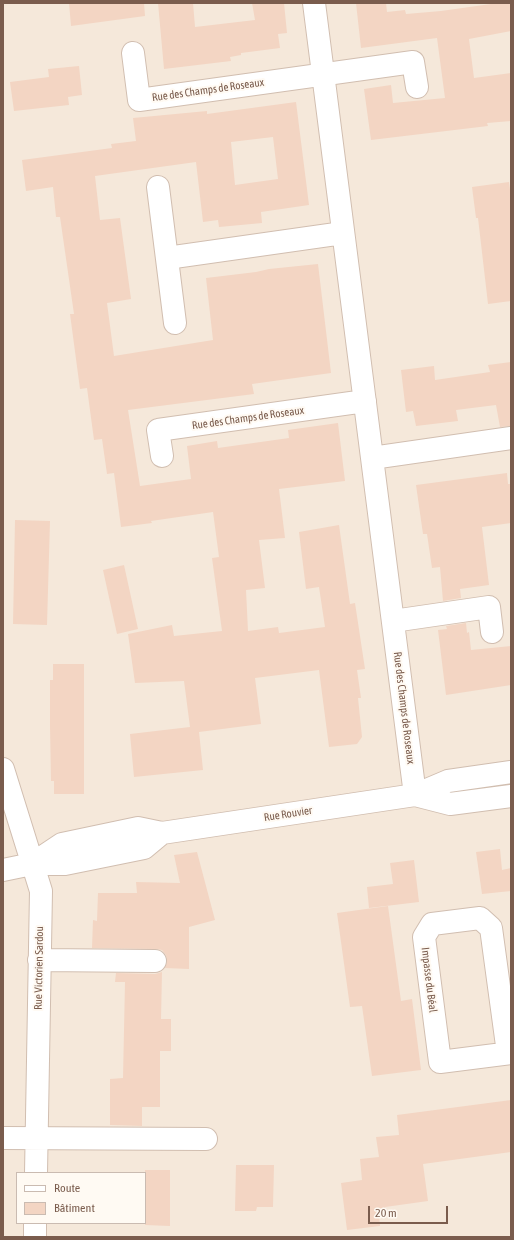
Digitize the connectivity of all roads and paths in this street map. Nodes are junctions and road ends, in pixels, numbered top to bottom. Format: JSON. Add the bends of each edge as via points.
{"nodes":[{"id":1,"x":314,"y":3,"type":"edge"},
{"id":2,"x":133,"y":53,"type":"dead end"},
{"id":3,"x":323,"y":74,"type":"junction"},
{"id":4,"x":417,"y":87,"type":"dead end"},
{"id":5,"x":158,"y":187,"type":"dead end"},
{"id":6,"x":343,"y":233,"type":"junction"},
{"id":7,"x":167,"y":258,"type":"junction"},
{"id":8,"x":175,"y":323,"type":"dead end"},
{"id":9,"x":364,"y":401,"type":"junction"},
{"id":10,"x":511,"y":438,"type":"edge"},
{"id":11,"x":162,"y":456,"type":"dead end"},
{"id":12,"x":372,"y":458,"type":"junction"},
{"id":13,"x":393,"y":621,"type":"junction"},
{"id":14,"x":492,"y":632,"type":"dead end"},
{"id":15,"x":4,"y":772,"type":"edge"},
{"id":16,"x":511,"y":772,"type":"edge"},
{"id":17,"x":415,"y":795,"type":"junction"},
{"id":18,"x":511,"y":796,"type":"edge"},
{"id":19,"x":32,"y":864,"type":"junction"},
{"id":20,"x":3,"y":870,"type":"edge"},
{"id":21,"x":39,"y":960,"type":"junction"},
{"id":22,"x":155,"y":961,"type":"dead end"},
{"id":23,"x":509,"y":1053,"type":"edge"},
{"id":24,"x":3,"y":1138,"type":"edge"},
{"id":25,"x":37,"y":1138,"type":"junction"},
{"id":26,"x":206,"y":1139,"type":"dead end"},
{"id":27,"x":36,"y":1172,"type":"edge"},
{"id":28,"x":35,"y":1224,"type":"edge"},
{"id":29,"x":35,"y":1237,"type":"edge"}],
"edges":[{"from":1,"to":3,"type":"street","name":"Rue des Champs de Roseaux"},
{"from":2,"to":3,"type":"street","name":"Rue des Champs de Roseaux","via":[[139,100]]},
{"from":3,"to":4,"type":"street","name":"Rue des Champs de Roseaux","via":[[414,62]]},
{"from":3,"to":6,"type":"street","name":"Rue des Champs de Roseaux"},
{"from":5,"to":7,"type":"street"},
{"from":6,"to":7,"type":"street"},
{"from":6,"to":9,"type":"street","name":"Rue des Champs de Roseaux"},
{"from":7,"to":8,"type":"street"},
{"from":9,"to":11,"type":"street","name":"Rue des Champs de Roseaux","via":[[158,430]]},
{"from":9,"to":12,"type":"street","name":"Rue des Champs de Roseaux"},
{"from":10,"to":12,"type":"street"},
{"from":12,"to":13,"type":"street","name":"Rue des Champs de Roseaux"},
{"from":13,"to":14,"type":"street","via":[[489,607]]},
{"from":13,"to":17,"type":"street","name":"Rue des Champs de Roseaux"},
{"from":15,"to":19,"type":"street","name":"Rue Victorien Sardou"},
{"from":16,"to":17,"type":"street","via":[[448,781]]},
{"from":17,"to":18,"type":"street","via":[[450,804]]},
{"from":17,"to":19,"type":"street","name":"Rue Rouvier","via":[[162,833],[138,828],[62,844]]},
{"from":19,"to":20,"type":"street","name":"Rue Rouvier"},
{"from":19,"to":21,"type":"street","name":"Rue Victorien Sardou","via":[[41,891]]},
{"from":21,"to":22,"type":"street"},
{"from":21,"to":25,"type":"street","name":"Rue Victorien Sardou"},
{"from":23,"to":23,"type":"street","name":"Impasse du Béal","via":[[440,1062],[424,937],[432,924],[480,918],[491,928]]},
{"from":24,"to":25,"type":"street"},
{"from":25,"to":26,"type":"street"},
{"from":25,"to":27,"type":"street","name":"Rue Victorien Sardou"},
{"from":28,"to":29,"type":"street"}]}
